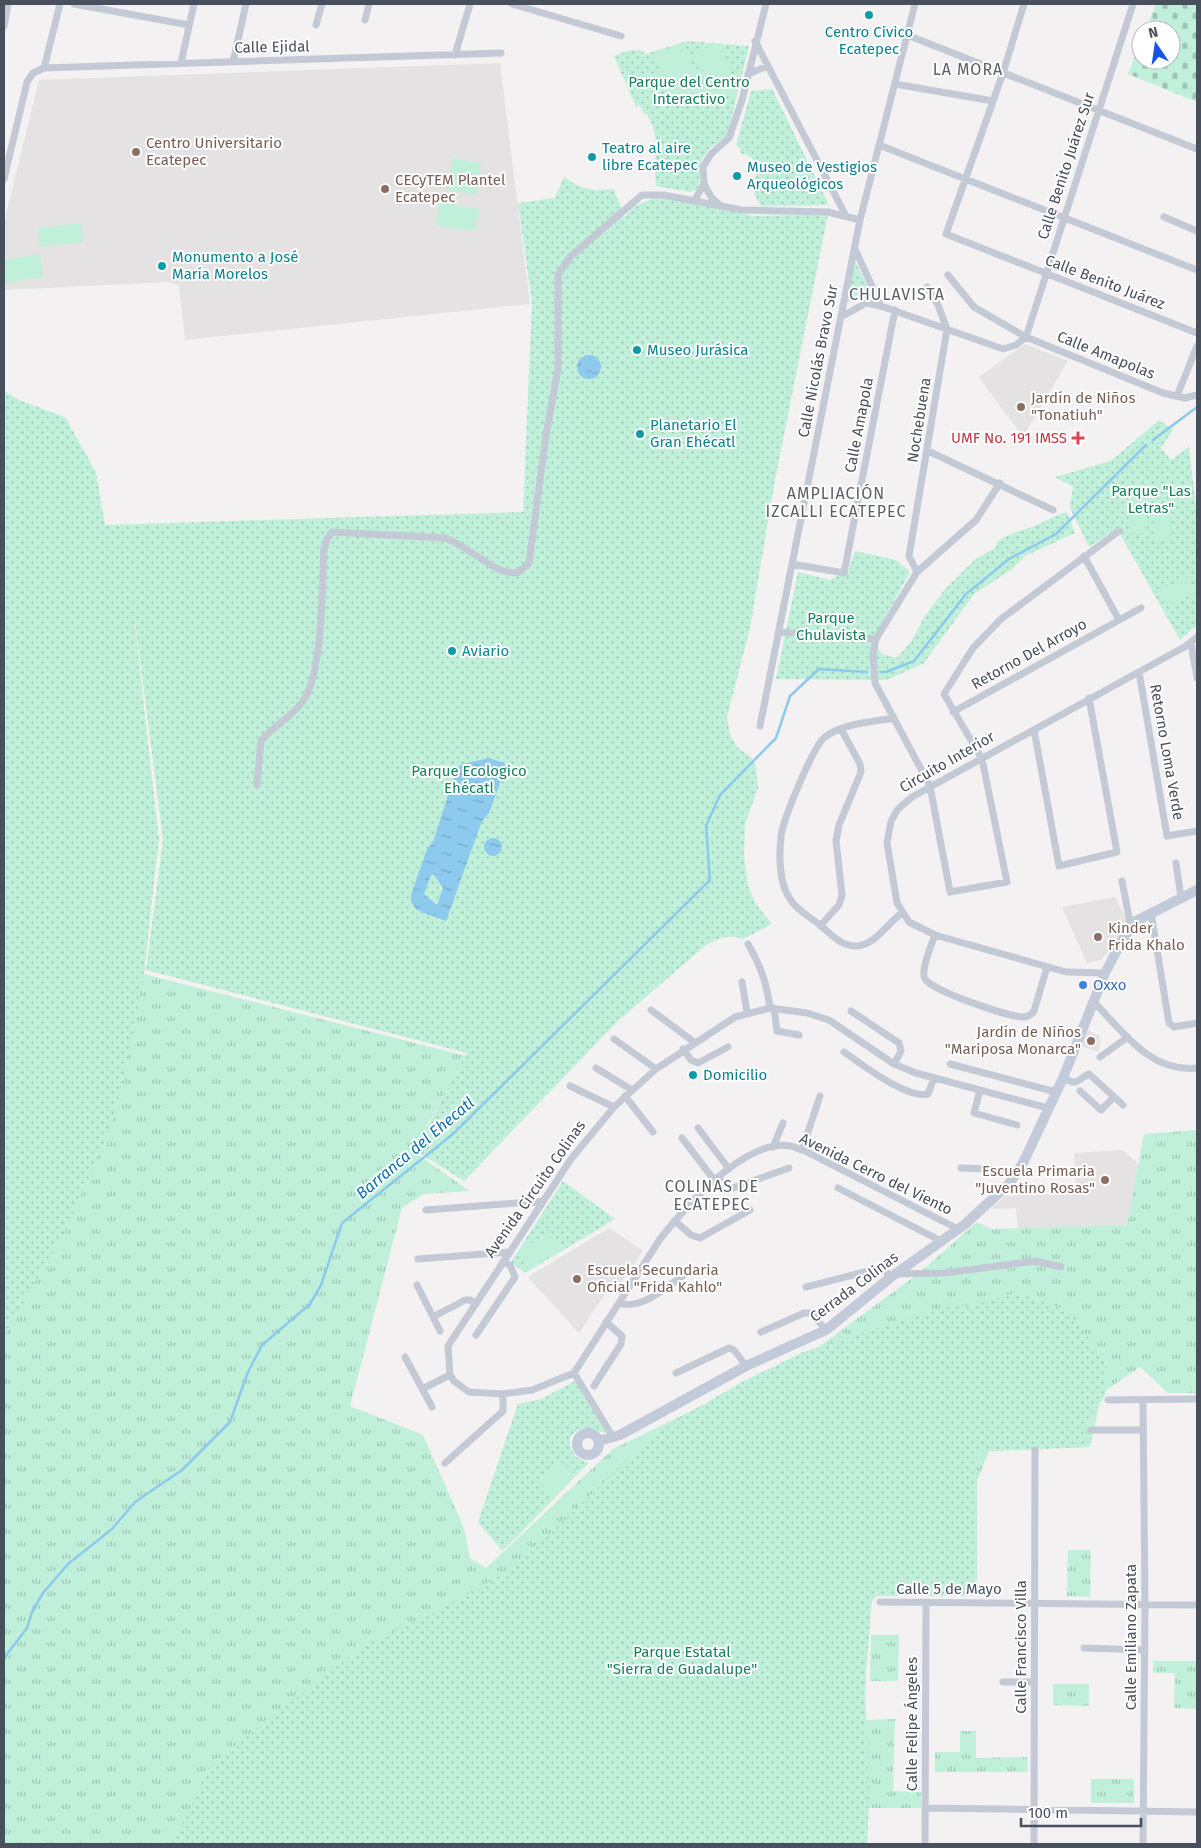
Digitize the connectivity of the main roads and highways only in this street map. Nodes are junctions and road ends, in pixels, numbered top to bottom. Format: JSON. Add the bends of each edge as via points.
{"nodes":[{"id":1,"x":1197,"y":890,"type":"edge"},
{"id":2,"x":599,"y":1441,"type":"dead end"}],
"edges":[{"from":1,"to":2,"type":"main road","name":"Cerrada Colinas","via":[[1136,922],[1131,928],[1105,973],[1063,1078],[1010,1184],[958,1229],[826,1330],[746,1366],[613,1438]]}]}
